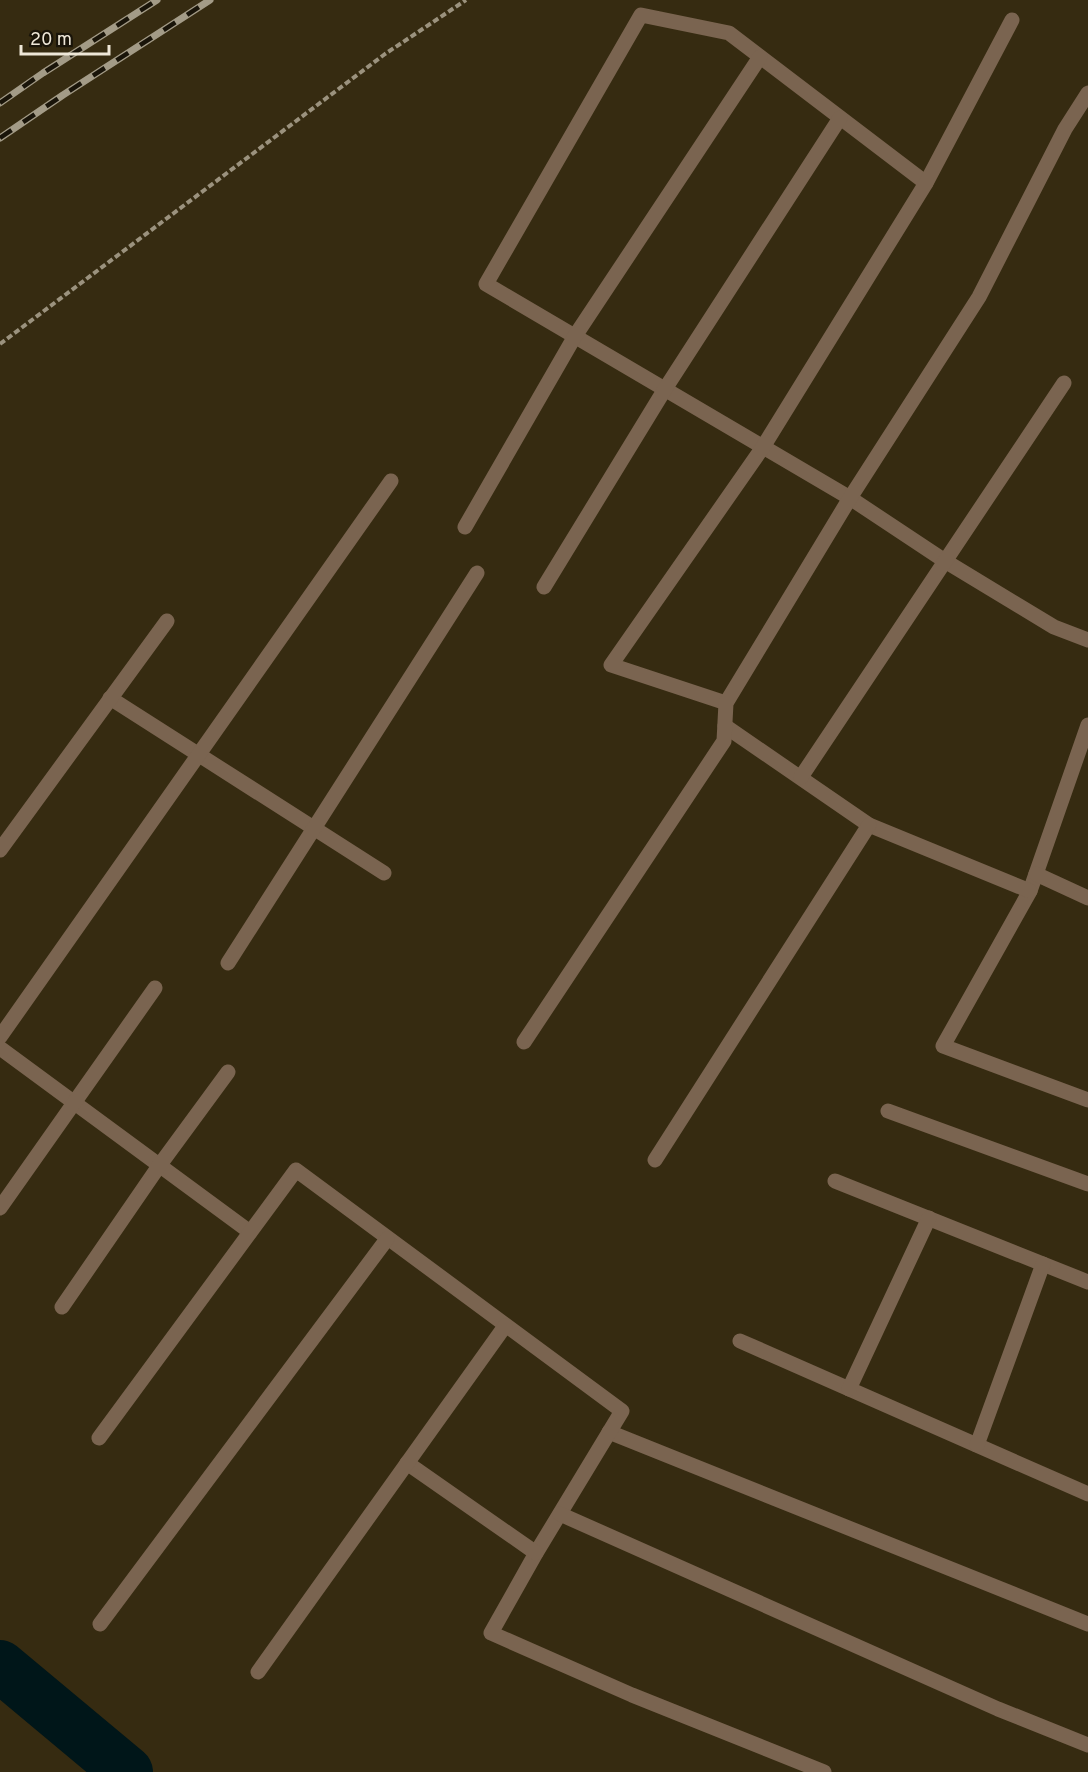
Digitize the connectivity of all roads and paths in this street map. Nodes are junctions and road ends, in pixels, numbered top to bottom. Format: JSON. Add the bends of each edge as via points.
{"nodes":[{"id":1,"x":465,"y":0,"type":"edge"},
{"id":2,"x":1012,"y":20,"type":"dead end"},
{"id":3,"x":760,"y":57,"type":"junction"},
{"id":4,"x":1088,"y":93,"type":"edge"},
{"id":5,"x":840,"y":118,"type":"junction"},
{"id":6,"x":926,"y":183,"type":"junction"},
{"id":7,"x":575,"y":336,"type":"junction"},
{"id":8,"x":0,"y":344,"type":"edge"},
{"id":9,"x":1064,"y":383,"type":"dead end"},
{"id":10,"x":665,"y":389,"type":"junction"},
{"id":11,"x":763,"y":447,"type":"junction"},
{"id":12,"x":391,"y":481,"type":"dead end"},
{"id":13,"x":850,"y":498,"type":"junction"},
{"id":14,"x":465,"y":527,"type":"dead end"},
{"id":15,"x":945,"y":561,"type":"junction"},
{"id":16,"x":477,"y":573,"type":"dead end"},
{"id":17,"x":544,"y":587,"type":"dead end"},
{"id":18,"x":167,"y":621,"type":"dead end"},
{"id":19,"x":1088,"y":640,"type":"edge"},
{"id":20,"x":110,"y":698,"type":"junction"},
{"id":21,"x":726,"y":703,"type":"junction"},
{"id":22,"x":1088,"y":725,"type":"edge"},
{"id":23,"x":725,"y":726,"type":"junction"},
{"id":24,"x":199,"y":754,"type":"junction"},
{"id":25,"x":1081,"y":768,"type":"edge"},
{"id":26,"x":801,"y":777,"type":"junction"},
{"id":27,"x":868,"y":825,"type":"junction"},
{"id":28,"x":314,"y":829,"type":"junction"},
{"id":29,"x":0,"y":850,"type":"edge"},
{"id":30,"x":384,"y":873,"type":"dead end"},
{"id":31,"x":1036,"y":874,"type":"junction"},
{"id":32,"x":1030,"y":891,"type":"junction"},
{"id":33,"x":1088,"y":898,"type":"edge"},
{"id":34,"x":228,"y":963,"type":"dead end"},
{"id":35,"x":155,"y":988,"type":"dead end"},
{"id":36,"x":0,"y":1037,"type":"edge"},
{"id":37,"x":524,"y":1042,"type":"dead end"},
{"id":38,"x":0,"y":1048,"type":"edge"},
{"id":39,"x":228,"y":1072,"type":"dead end"},
{"id":40,"x":1088,"y":1100,"type":"edge"},
{"id":41,"x":74,"y":1102,"type":"junction"},
{"id":42,"x":888,"y":1111,"type":"dead end"},
{"id":43,"x":656,"y":1160,"type":"dead end"},
{"id":44,"x":159,"y":1166,"type":"junction"},
{"id":45,"x":835,"y":1180,"type":"dead end"},
{"id":46,"x":1088,"y":1184,"type":"edge"},
{"id":47,"x":0,"y":1208,"type":"edge"},
{"id":48,"x":929,"y":1218,"type":"junction"},
{"id":49,"x":250,"y":1232,"type":"junction"},
{"id":50,"x":387,"y":1239,"type":"junction"},
{"id":51,"x":1043,"y":1264,"type":"junction"},
{"id":52,"x":1088,"y":1282,"type":"edge"},
{"id":53,"x":62,"y":1307,"type":"dead end"},
{"id":54,"x":505,"y":1326,"type":"junction"},
{"id":55,"x":740,"y":1341,"type":"dead end"},
{"id":56,"x":849,"y":1389,"type":"junction"},
{"id":57,"x":609,"y":1432,"type":"junction"},
{"id":58,"x":99,"y":1438,"type":"dead end"},
{"id":59,"x":977,"y":1445,"type":"junction"},
{"id":60,"x":407,"y":1463,"type":"junction"},
{"id":61,"x":1088,"y":1494,"type":"edge"},
{"id":62,"x":560,"y":1514,"type":"junction"},
{"id":63,"x":536,"y":1553,"type":"junction"},
{"id":64,"x":100,"y":1624,"type":"dead end"},
{"id":65,"x":1088,"y":1624,"type":"edge"},
{"id":66,"x":258,"y":1672,"type":"dead end"},
{"id":67,"x":1088,"y":1746,"type":"edge"},
{"id":68,"x":824,"y":1772,"type":"edge"}],
"edges":[{"from":1,"to":8,"type":"path","via":[[385,54]]},
{"from":2,"to":6,"type":"street"},
{"from":3,"to":5,"type":"street"},
{"from":3,"to":7,"type":"street"},
{"from":3,"to":7,"type":"street","via":[[729,33],[641,15],[486,284]]},
{"from":4,"to":13,"type":"street","via":[[1065,129],[979,297]]},
{"from":5,"to":6,"type":"street"},
{"from":5,"to":10,"type":"street"},
{"from":6,"to":11,"type":"street"},
{"from":7,"to":10,"type":"street"},
{"from":7,"to":14,"type":"street"},
{"from":9,"to":15,"type":"street"},
{"from":10,"to":11,"type":"street"},
{"from":10,"to":17,"type":"street"},
{"from":11,"to":13,"type":"street"},
{"from":11,"to":21,"type":"street","via":[[611,665]]},
{"from":12,"to":24,"type":"street"},
{"from":13,"to":15,"type":"street"},
{"from":13,"to":21,"type":"street"},
{"from":15,"to":19,"type":"street","via":[[1053,627]]},
{"from":15,"to":26,"type":"street"},
{"from":16,"to":28,"type":"street"},
{"from":18,"to":20,"type":"street"},
{"from":20,"to":24,"type":"street"},
{"from":20,"to":29,"type":"street"},
{"from":21,"to":23,"type":"street"},
{"from":22,"to":25,"type":"street"},
{"from":23,"to":26,"type":"street"},
{"from":23,"to":37,"type":"street","via":[[724,741]]},
{"from":24,"to":28,"type":"street"},
{"from":24,"to":36,"type":"street"},
{"from":25,"to":31,"type":"street"},
{"from":26,"to":27,"type":"street"},
{"from":27,"to":32,"type":"street"},
{"from":27,"to":43,"type":"street"},
{"from":28,"to":30,"type":"street"},
{"from":28,"to":34,"type":"street"},
{"from":31,"to":32,"type":"street"},
{"from":31,"to":33,"type":"street"},
{"from":32,"to":40,"type":"street","via":[[943,1046]]},
{"from":35,"to":41,"type":"street"},
{"from":38,"to":41,"type":"street"},
{"from":39,"to":44,"type":"street"},
{"from":41,"to":44,"type":"street"},
{"from":41,"to":47,"type":"street"},
{"from":42,"to":46,"type":"street"},
{"from":44,"to":49,"type":"street"},
{"from":44,"to":53,"type":"street"},
{"from":45,"to":48,"type":"street"},
{"from":48,"to":51,"type":"street"},
{"from":48,"to":56,"type":"street"},
{"from":49,"to":50,"type":"street","via":[[296,1170]]},
{"from":49,"to":58,"type":"street"},
{"from":50,"to":54,"type":"street"},
{"from":50,"to":64,"type":"street"},
{"from":51,"to":52,"type":"street"},
{"from":51,"to":59,"type":"street"},
{"from":54,"to":57,"type":"street","via":[[622,1411]]},
{"from":54,"to":60,"type":"street"},
{"from":55,"to":56,"type":"street"},
{"from":56,"to":59,"type":"street"},
{"from":57,"to":62,"type":"street"},
{"from":57,"to":65,"type":"street"},
{"from":59,"to":61,"type":"street"},
{"from":60,"to":63,"type":"street"},
{"from":60,"to":66,"type":"street"},
{"from":62,"to":63,"type":"street"},
{"from":62,"to":67,"type":"street"},
{"from":63,"to":68,"type":"street","via":[[491,1633]]}]}
